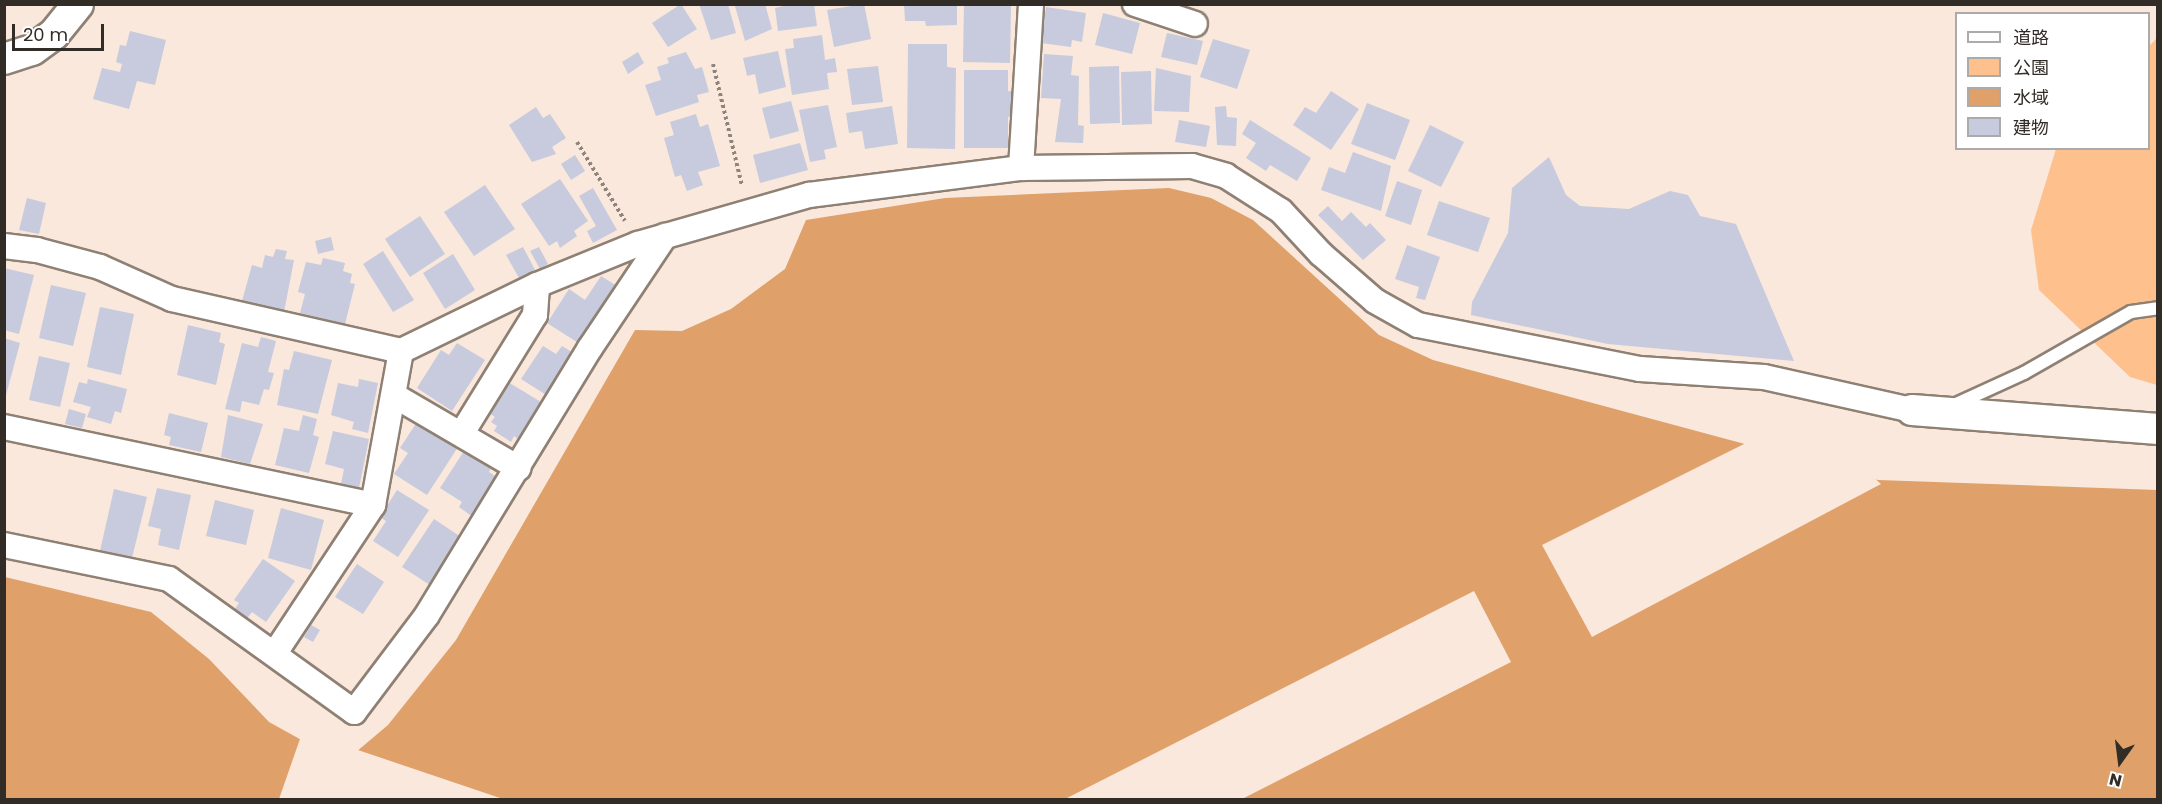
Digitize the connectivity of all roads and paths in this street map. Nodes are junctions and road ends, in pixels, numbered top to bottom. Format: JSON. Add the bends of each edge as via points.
{"nodes":[{"id":1,"x":78,"y":4,"type":"edge"},
{"id":2,"x":1031,"y":4,"type":"edge"},
{"id":3,"x":1135,"y":4,"type":"edge"},
{"id":4,"x":1195,"y":24,"type":"dead end"},
{"id":5,"x":4,"y":59,"type":"edge"},
{"id":6,"x":713,"y":64,"type":"dead end"},
{"id":7,"x":578,"y":142,"type":"dead end"},
{"id":8,"x":1021,"y":168,"type":"junction"},
{"id":9,"x":748,"y":211,"type":"junction"},
{"id":10,"x":665,"y":236,"type":"junction"},
{"id":11,"x":638,"y":244,"type":"junction"},
{"id":12,"x":4,"y":246,"type":"edge"},
{"id":13,"x":537,"y":285,"type":"junction"},
{"id":14,"x":2157,"y":308,"type":"edge"},
{"id":15,"x":400,"y":351,"type":"junction"},
{"id":16,"x":395,"y":396,"type":"junction"},
{"id":17,"x":1926,"y":411,"type":"junction"},
{"id":18,"x":4,"y":427,"type":"edge"},
{"id":19,"x":2157,"y":429,"type":"edge"},
{"id":20,"x":462,"y":434,"type":"junction"},
{"id":21,"x":518,"y":468,"type":"junction"},
{"id":22,"x":374,"y":505,"type":"junction"},
{"id":23,"x":4,"y":545,"type":"edge"},
{"id":24,"x":275,"y":653,"type":"junction"}],
"edges":[{"from":1,"to":5,"type":"street","via":[[32,50]]},
{"from":2,"to":8,"type":"street"},
{"from":3,"to":4,"type":"street"},
{"from":6,"to":9,"type":"path"},
{"from":7,"to":11,"type":"path"},
{"from":8,"to":9,"type":"street","via":[[809,195]]},
{"from":8,"to":17,"type":"street","via":[[1156,164],[1192,166],[1226,176],[1281,211],[1375,301],[1418,325],[1640,369],[1764,376]]},
{"from":9,"to":10,"type":"street"},
{"from":10,"to":11,"type":"street"},
{"from":10,"to":21,"type":"street","via":[[637,273]]},
{"from":11,"to":13,"type":"street"},
{"from":12,"to":15,"type":"street","via":[[37,250],[100,267],[172,299]]},
{"from":13,"to":15,"type":"street"},
{"from":13,"to":20,"type":"street","via":[[535,315]]},
{"from":14,"to":17,"type":"lane","via":[[2131,312],[2024,372]]},
{"from":15,"to":16,"type":"street"},
{"from":16,"to":20,"type":"street"},
{"from":16,"to":22,"type":"street"},
{"from":17,"to":19,"type":"street"},
{"from":18,"to":22,"type":"street"},
{"from":20,"to":21,"type":"street"},
{"from":21,"to":24,"type":"street","via":[[427,615],[354,712]]},
{"from":22,"to":24,"type":"street"},
{"from":23,"to":24,"type":"street","via":[[169,579]]}]}
